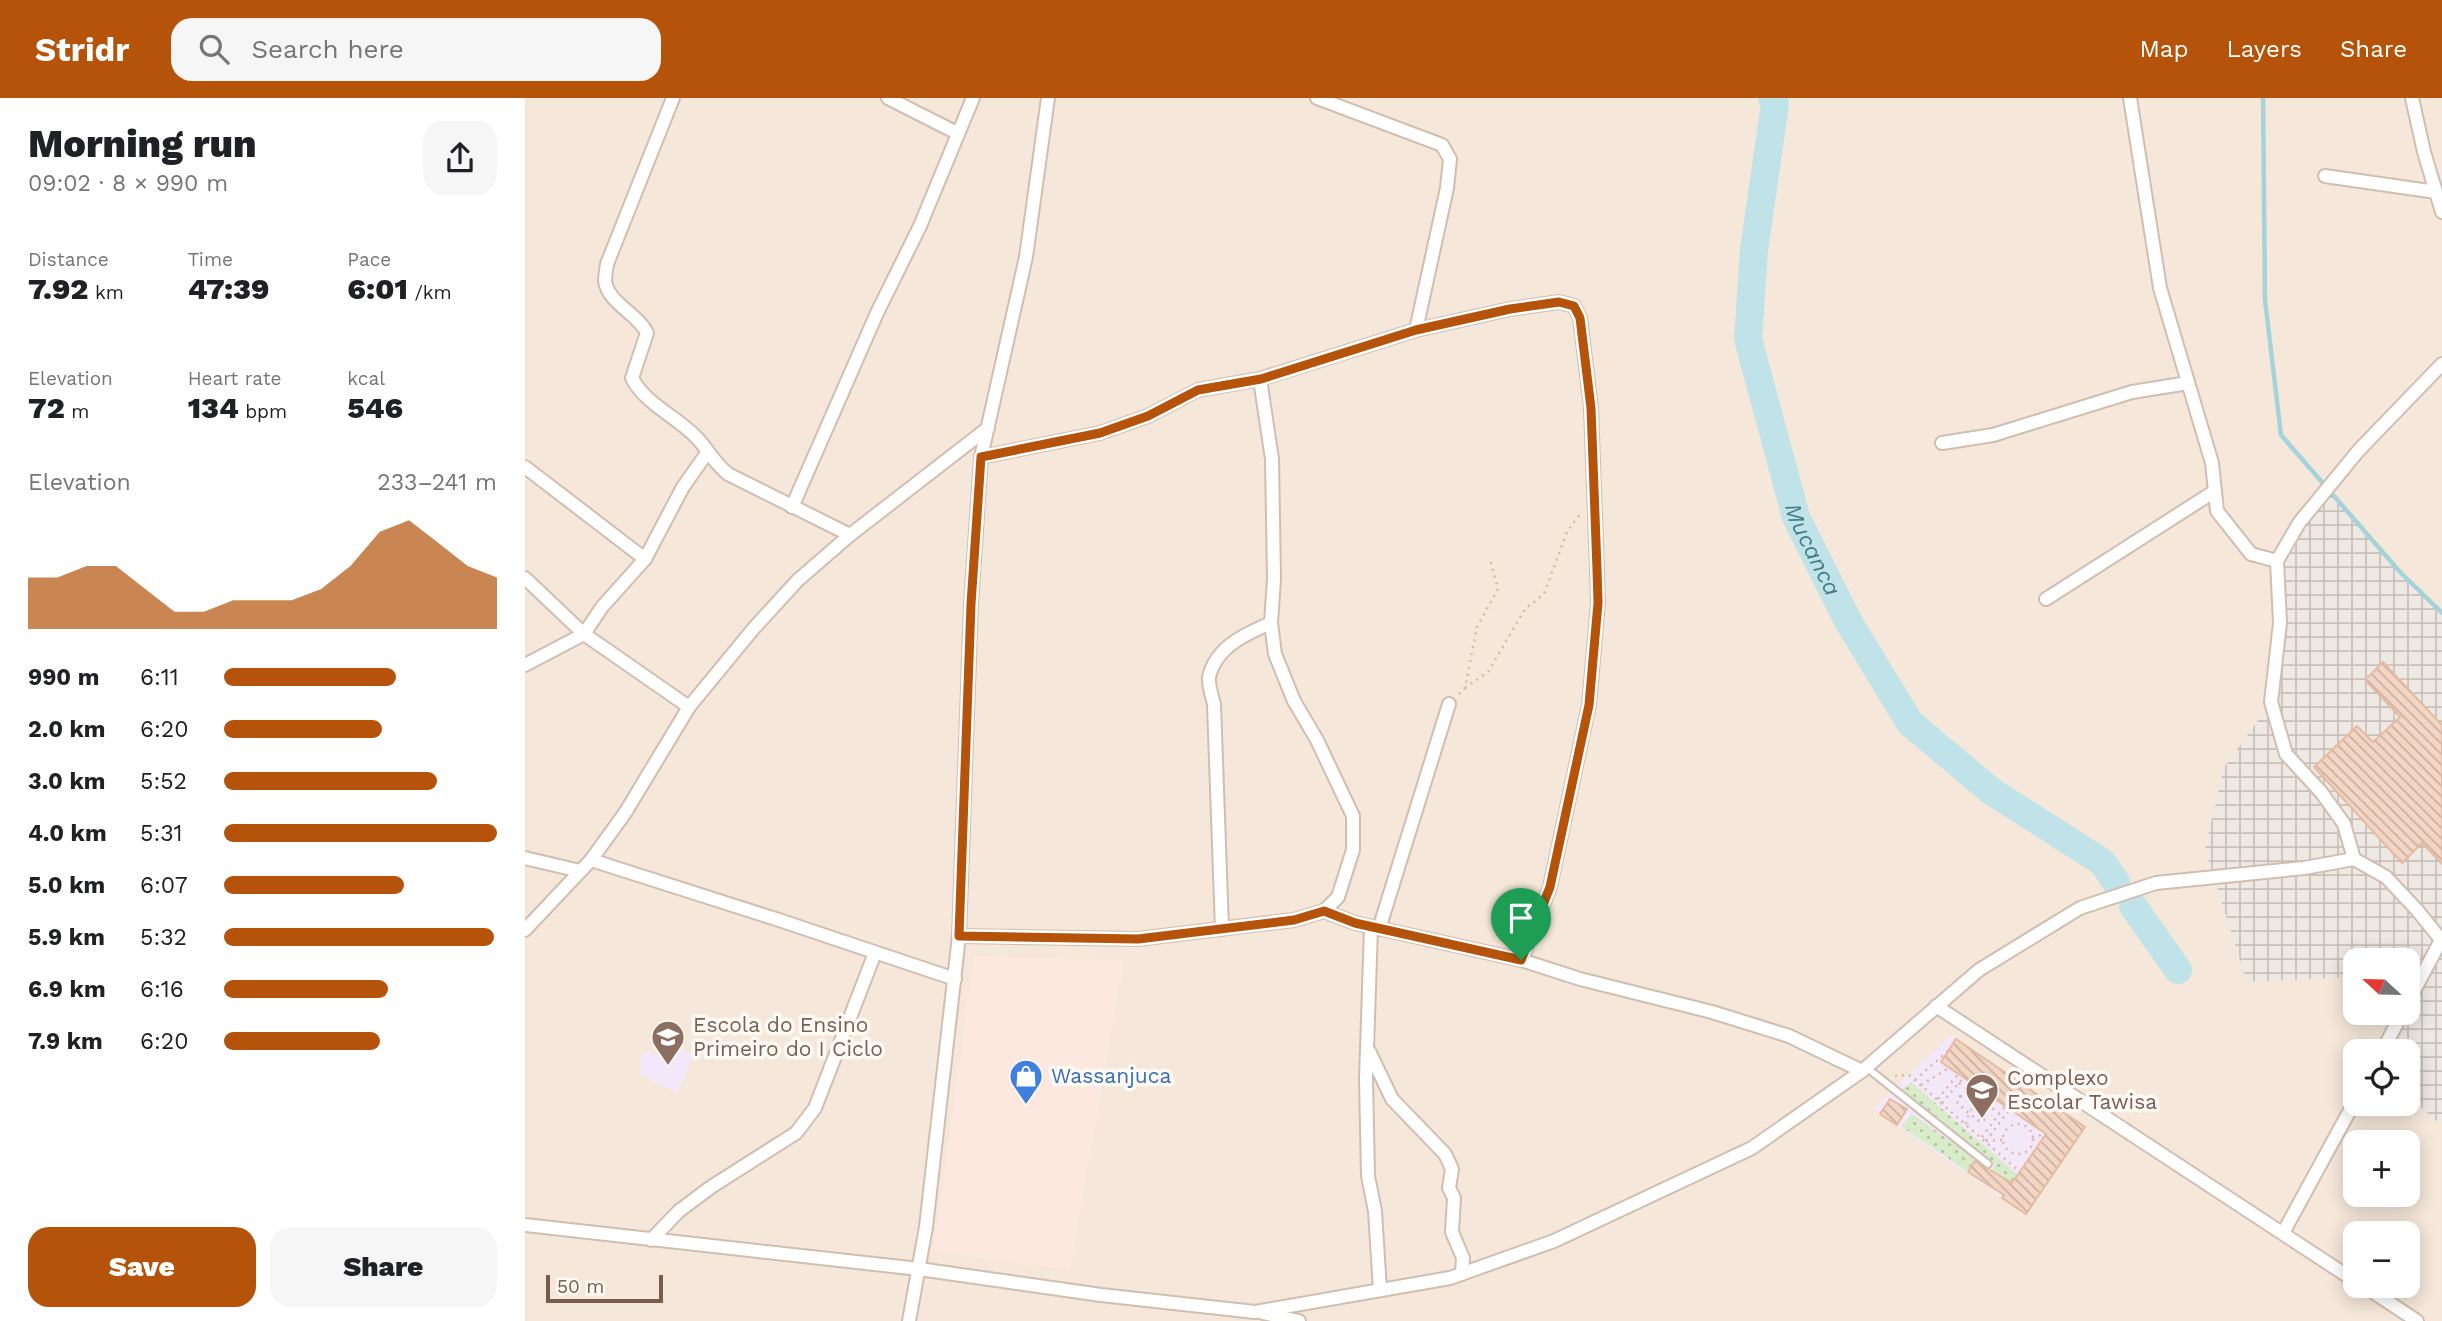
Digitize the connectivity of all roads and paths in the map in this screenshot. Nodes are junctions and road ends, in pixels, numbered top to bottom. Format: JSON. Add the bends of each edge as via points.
{"nodes":[{"id":1,"x":673,"y":98,"type":"edge"},
{"id":2,"x":888,"y":98,"type":"edge"},
{"id":3,"x":973,"y":98,"type":"edge"},
{"id":4,"x":1048,"y":98,"type":"edge"},
{"id":5,"x":1317,"y":98,"type":"edge"},
{"id":6,"x":2130,"y":98,"type":"edge"},
{"id":7,"x":2412,"y":98,"type":"edge"},
{"id":8,"x":957,"y":133,"type":"junction"},
{"id":9,"x":2325,"y":176,"type":"dead end"},
{"id":10,"x":2436,"y":192,"type":"junction"},
{"id":11,"x":2442,"y":212,"type":"edge"},
{"id":12,"x":1416,"y":330,"type":"junction"},
{"id":13,"x":2437,"y":369,"type":"edge"},
{"id":14,"x":1261,"y":379,"type":"junction"},
{"id":15,"x":2188,"y":383,"type":"junction"},
{"id":16,"x":2442,"y":385,"type":"edge"},
{"id":17,"x":988,"y":428,"type":"junction"},
{"id":18,"x":1942,"y":443,"type":"dead end"},
{"id":19,"x":707,"y":453,"type":"junction"},
{"id":20,"x":981,"y":457,"type":"junction"},
{"id":21,"x":525,"y":467,"type":"edge"},
{"id":22,"x":2215,"y":491,"type":"junction"},
{"id":23,"x":1594,"y":493,"type":"junction"},
{"id":24,"x":792,"y":507,"type":"junction"},
{"id":25,"x":850,"y":535,"type":"junction"},
{"id":26,"x":645,"y":559,"type":"junction"},
{"id":27,"x":1490,"y":559,"type":"dead end"},
{"id":28,"x":2277,"y":561,"type":"junction"},
{"id":29,"x":525,"y":578,"type":"edge"},
{"id":30,"x":2046,"y":599,"type":"dead end"},
{"id":31,"x":1271,"y":623,"type":"junction"},
{"id":32,"x":584,"y":634,"type":"junction"},
{"id":33,"x":525,"y":665,"type":"edge"},
{"id":34,"x":1465,"y":688,"type":"junction"},
{"id":35,"x":1449,"y":704,"type":"joint"},
{"id":36,"x":689,"y":707,"type":"junction"},
{"id":37,"x":525,"y":858,"type":"edge"},
{"id":38,"x":2354,"y":859,"type":"junction"},
{"id":39,"x":591,"y":860,"type":"junction"},
{"id":40,"x":580,"y":871,"type":"junction"},
{"id":41,"x":1324,"y":911,"type":"junction"},
{"id":42,"x":1375,"y":928,"type":"junction"},
{"id":43,"x":1222,"y":929,"type":"junction"},
{"id":44,"x":525,"y":930,"type":"edge"},
{"id":45,"x":959,"y":936,"type":"junction"},
{"id":46,"x":2441,"y":940,"type":"edge"},
{"id":47,"x":875,"y":954,"type":"junction"},
{"id":48,"x":1521,"y":960,"type":"junction"},
{"id":49,"x":955,"y":979,"type":"junction"},
{"id":50,"x":2420,"y":979,"type":"edge"},
{"id":51,"x":1936,"y":1006,"type":"junction"},
{"id":52,"x":1367,"y":1047,"type":"junction"},
{"id":53,"x":1948,"y":1050,"type":"dead end"},
{"id":54,"x":1948,"y":1068,"type":"dead end"},
{"id":55,"x":1864,"y":1069,"type":"junction"},
{"id":56,"x":1958,"y":1074,"type":"dead end"},
{"id":57,"x":1878,"y":1077,"type":"junction"},
{"id":58,"x":1963,"y":1078,"type":"dead end"},
{"id":59,"x":1915,"y":1080,"type":"junction"},
{"id":60,"x":1959,"y":1083,"type":"junction"},
{"id":61,"x":1921,"y":1084,"type":"junction"},
{"id":62,"x":1938,"y":1099,"type":"junction"},
{"id":63,"x":1979,"y":1099,"type":"junction"},
{"id":64,"x":1943,"y":1104,"type":"junction"},
{"id":65,"x":2005,"y":1106,"type":"dead end"},
{"id":66,"x":2010,"y":1109,"type":"dead end"},
{"id":67,"x":1969,"y":1112,"type":"junction"},
{"id":68,"x":1999,"y":1113,"type":"junction"},
{"id":69,"x":1957,"y":1116,"type":"junction"},
{"id":70,"x":2347,"y":1116,"type":"edge"},
{"id":71,"x":1966,"y":1124,"type":"junction"},
{"id":72,"x":2046,"y":1134,"type":"dead end"},
{"id":73,"x":2032,"y":1137,"type":"junction"},
{"id":74,"x":1981,"y":1138,"type":"junction"},
{"id":75,"x":2003,"y":1140,"type":"junction"},
{"id":76,"x":1986,"y":1141,"type":"junction"},
{"id":77,"x":1988,"y":1164,"type":"dead end"},
{"id":78,"x":2020,"y":1172,"type":"dead end"},
{"id":79,"x":525,"y":1225,"type":"edge"},
{"id":80,"x":2283,"y":1233,"type":"junction"},
{"id":81,"x":652,"y":1240,"type":"junction"},
{"id":82,"x":919,"y":1269,"type":"junction"},
{"id":83,"x":2343,"y":1273,"type":"edge"},
{"id":84,"x":1462,"y":1274,"type":"junction"},
{"id":85,"x":1380,"y":1290,"type":"junction"},
{"id":86,"x":2382,"y":1298,"type":"edge"},
{"id":87,"x":1255,"y":1312,"type":"junction"},
{"id":88,"x":909,"y":1321,"type":"edge"},
{"id":89,"x":1299,"y":1321,"type":"edge"},
{"id":90,"x":2417,"y":1321,"type":"edge"}],
"edges":[{"from":1,"to":19,"type":"street","via":[[607,264],[605,283],[647,333],[632,377],[638,389],[696,437]]},
{"from":2,"to":8,"type":"street"},
{"from":3,"to":8,"type":"street"},
{"from":4,"to":17,"type":"street","via":[[1026,257]]},
{"from":5,"to":12,"type":"street","via":[[1442,145],[1450,159]]},
{"from":6,"to":15,"type":"street","via":[[2160,288]]},
{"from":7,"to":10,"type":"street"},
{"from":8,"to":24,"type":"street","via":[[920,226]]},
{"from":9,"to":10,"type":"street"},
{"from":10,"to":11,"type":"street"},
{"from":12,"to":14,"type":"street"},
{"from":12,"to":23,"type":"street","via":[[1510,309],[1559,302],[1574,306],[1580,318],[1591,408]]},
{"from":13,"to":16,"type":"street"},
{"from":13,"to":28,"type":"street","via":[[2359,450],[2299,523]]},
{"from":14,"to":20,"type":"street","via":[[1198,390],[1148,416],[1100,433]]},
{"from":14,"to":31,"type":"street","via":[[1272,459]]},
{"from":15,"to":18,"type":"street","via":[[2132,392],[1993,435]]},
{"from":15,"to":22,"type":"street","via":[[2212,463]]},
{"from":17,"to":20,"type":"street"},
{"from":17,"to":25,"type":"street"},
{"from":19,"to":24,"type":"street","via":[[728,474]]},
{"from":19,"to":26,"type":"street"},
{"from":20,"to":45,"type":"street"},
{"from":21,"to":26,"type":"street"},
{"from":22,"to":28,"type":"street","via":[[2217,512],[2251,554]]},
{"from":22,"to":30,"type":"street"},
{"from":23,"to":34,"type":"path","via":[[1567,532],[1544,594],[1525,609],[1488,672]]},
{"from":23,"to":48,"type":"street","via":[[1598,603],[1589,705],[1550,887]]},
{"from":24,"to":25,"type":"street"},
{"from":25,"to":36,"type":"street","via":[[798,580]]},
{"from":26,"to":32,"type":"street"},
{"from":27,"to":34,"type":"path","via":[[1498,589],[1477,627]]},
{"from":28,"to":38,"type":"street","via":[[2280,623],[2271,702],[2286,754],[2344,824]]},
{"from":29,"to":32,"type":"street"},
{"from":31,"to":41,"type":"street","via":[[1275,654],[1294,701],[1353,816],[1353,850],[1338,897]]},
{"from":31,"to":43,"type":"street","via":[[1244,635],[1218,655],[1209,679],[1214,704]]},
{"from":32,"to":33,"type":"street"},
{"from":32,"to":36,"type":"street"},
{"from":34,"to":35,"type":"path"},
{"from":35,"to":42,"type":"street"},
{"from":36,"to":39,"type":"street"},
{"from":37,"to":40,"type":"street"},
{"from":38,"to":46,"type":"street","via":[[2386,877]]},
{"from":38,"to":51,"type":"street","via":[[2156,883],[2080,908],[1979,970]]},
{"from":39,"to":40,"type":"street"},
{"from":39,"to":47,"type":"street"},
{"from":40,"to":44,"type":"street"},
{"from":41,"to":42,"type":"street"},
{"from":41,"to":43,"type":"street","via":[[1294,920]]},
{"from":42,"to":48,"type":"street"},
{"from":42,"to":52,"type":"street"},
{"from":43,"to":45,"type":"street","via":[[1138,939]]},
{"from":45,"to":49,"type":"street"},
{"from":46,"to":50,"type":"street"},
{"from":47,"to":49,"type":"street"},
{"from":47,"to":81,"type":"street","via":[[807,1122],[679,1211]]},
{"from":48,"to":55,"type":"street","via":[[1789,1036]]},
{"from":49,"to":82,"type":"street"},
{"from":51,"to":55,"type":"street"},
{"from":51,"to":80,"type":"street"},
{"from":52,"to":84,"type":"street","via":[[1392,1099],[1445,1154],[1452,1169],[1452,1232],[1462,1258]]},
{"from":52,"to":85,"type":"street","via":[[1368,1176]]},
{"from":53,"to":59,"type":"path"},
{"from":54,"to":61,"type":"path"},
{"from":55,"to":57,"type":"lane"},
{"from":55,"to":84,"type":"street","via":[[1752,1148],[1554,1241]]},
{"from":56,"to":62,"type":"path"},
{"from":57,"to":59,"type":"path","via":[[1909,1074]]},
{"from":57,"to":77,"type":"lane"},
{"from":58,"to":60,"type":"path"},
{"from":59,"to":61,"type":"path"},
{"from":60,"to":64,"type":"path"},
{"from":60,"to":68,"type":"path"},
{"from":61,"to":62,"type":"path"},
{"from":62,"to":64,"type":"path"},
{"from":63,"to":67,"type":"path"},
{"from":63,"to":67,"type":"path","via":[[1960,1096],[1958,1104]]},
{"from":63,"to":67,"type":"path","via":[[1987,1118],[1980,1122]]},
{"from":64,"to":69,"type":"path"},
{"from":65,"to":68,"type":"path"},
{"from":66,"to":76,"type":"path"},
{"from":67,"to":69,"type":"path"},
{"from":67,"to":71,"type":"path"},
{"from":68,"to":74,"type":"path"},
{"from":69,"to":71,"type":"path"},
{"from":70,"to":80,"type":"street"},
{"from":71,"to":74,"type":"path"},
{"from":72,"to":73,"type":"path"},
{"from":73,"to":75,"type":"path","via":[[2024,1125],[2014,1124],[2005,1130]]},
{"from":73,"to":75,"type":"path","via":[[2031,1146],[2019,1154],[2010,1152]]},
{"from":74,"to":76,"type":"path"},
{"from":75,"to":76,"type":"path"},
{"from":76,"to":78,"type":"path"},
{"from":79,"to":81,"type":"street"},
{"from":80,"to":83,"type":"street"},
{"from":81,"to":82,"type":"street"},
{"from":82,"to":87,"type":"street"},
{"from":82,"to":88,"type":"street"},
{"from":84,"to":85,"type":"street"},
{"from":85,"to":87,"type":"street"},
{"from":86,"to":90,"type":"street"},
{"from":87,"to":89,"type":"street"}]}
